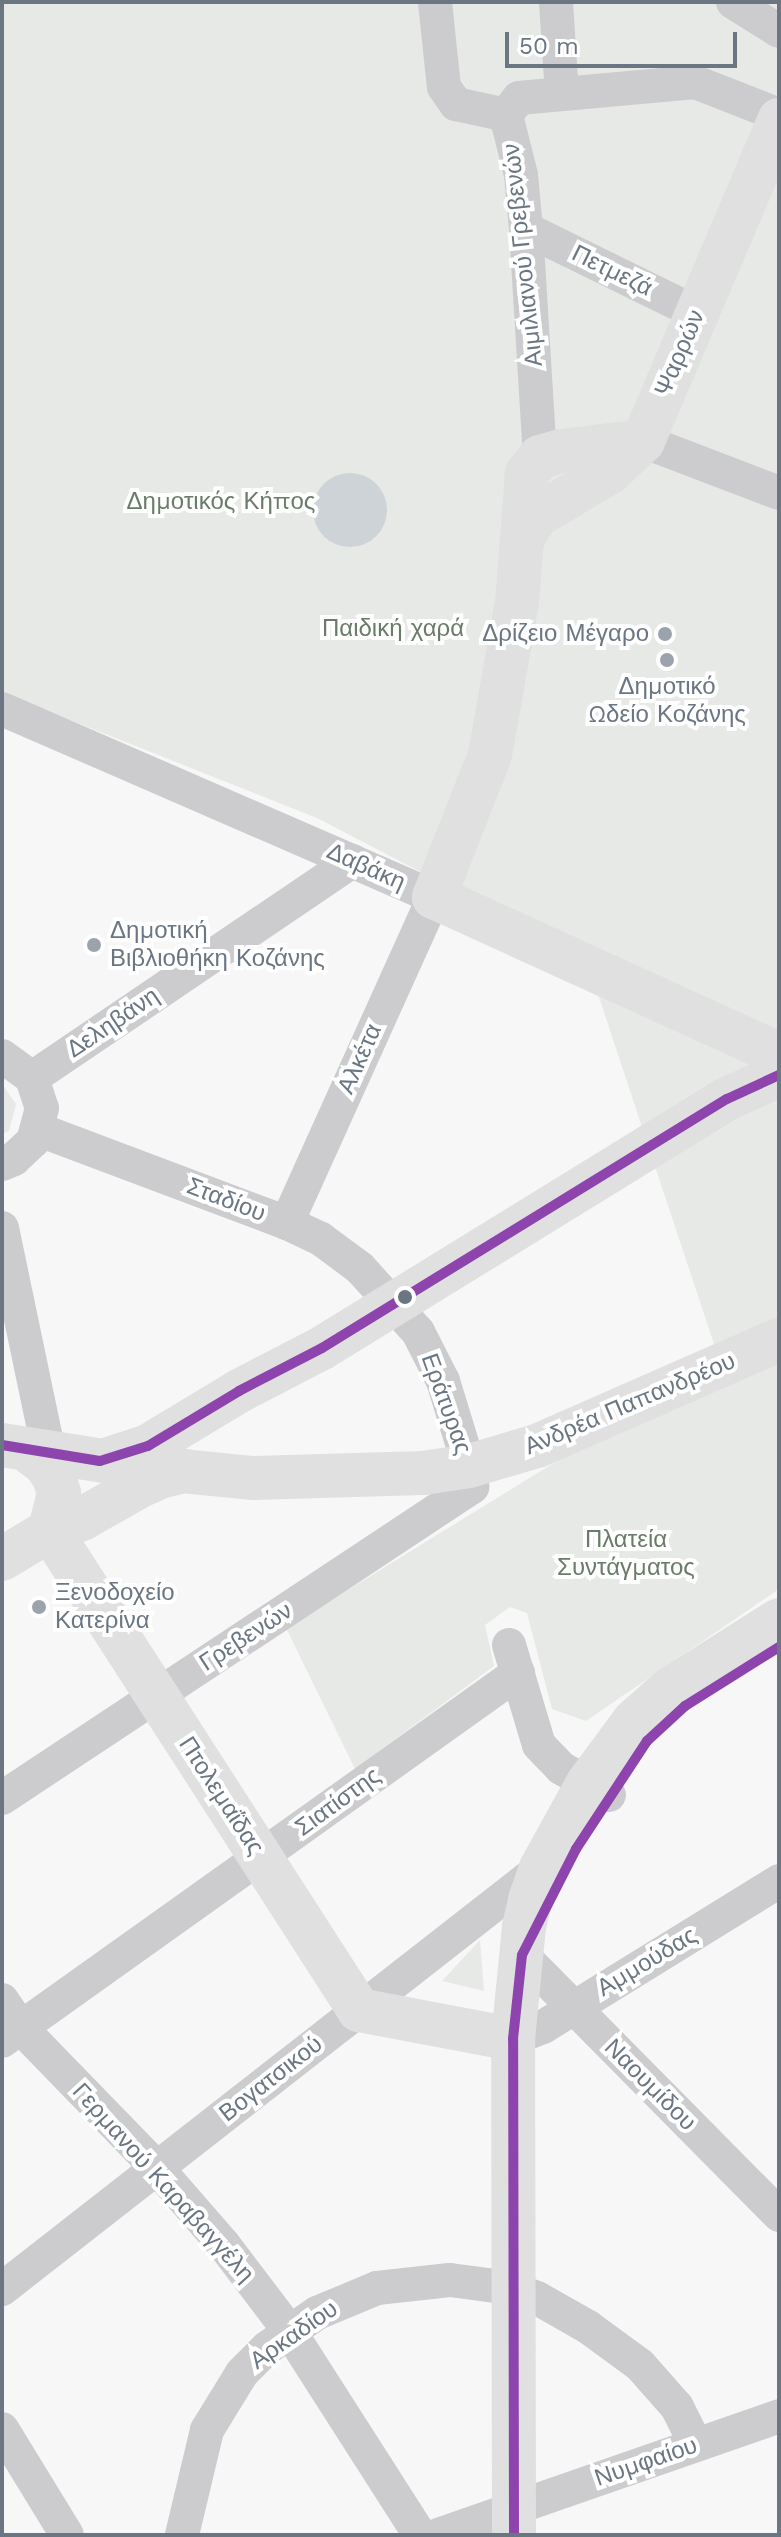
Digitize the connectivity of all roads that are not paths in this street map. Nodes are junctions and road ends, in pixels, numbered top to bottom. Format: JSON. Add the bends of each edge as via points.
{"nodes":[{"id":1,"x":435,"y":2,"type":"edge"},
{"id":2,"x":556,"y":2,"type":"edge"},
{"id":3,"x":733,"y":2,"type":"edge"},
{"id":4,"x":779,"y":31,"type":"edge"},
{"id":5,"x":562,"y":94,"type":"junction"},
{"id":6,"x":506,"y":115,"type":"junction"},
{"id":7,"x":779,"y":118,"type":"edge"},
{"id":8,"x":526,"y":229,"type":"junction"},
{"id":9,"x":697,"y":313,"type":"junction"},
{"id":10,"x":643,"y":441,"type":"junction"},
{"id":11,"x":540,"y":457,"type":"junction"},
{"id":12,"x":779,"y":493,"type":"edge"},
{"id":13,"x":523,"y":538,"type":"junction"},
{"id":14,"x":2,"y":709,"type":"edge"},
{"id":15,"x":353,"y":861,"type":"junction"},
{"id":16,"x":434,"y":897,"type":"junction"},
{"id":17,"x":728,"y":1029,"type":"junction"},
{"id":18,"x":779,"y":1054,"type":"edge"},
{"id":19,"x":2,"y":1056,"type":"edge"},
{"id":20,"x":779,"y":1075,"type":"edge"},
{"id":21,"x":32,"y":1078,"type":"junction"},
{"id":22,"x":727,"y":1099,"type":"junction"},
{"id":23,"x":39,"y":1130,"type":"junction"},
{"id":24,"x":2,"y":1164,"type":"edge"},
{"id":25,"x":287,"y":1223,"type":"junction"},
{"id":26,"x":2,"y":1228,"type":"edge"},
{"id":27,"x":393,"y":1305,"type":"junction"},
{"id":28,"x":779,"y":1340,"type":"edge"},
{"id":29,"x":322,"y":1348,"type":"junction"},
{"id":30,"x":211,"y":1431,"type":"junction"},
{"id":31,"x":25,"y":1449,"type":"edge"},
{"id":32,"x":100,"y":1461,"type":"junction"},
{"id":33,"x":469,"y":1466,"type":"junction"},
{"id":34,"x":142,"y":1467,"type":"junction"},
{"id":35,"x":185,"y":1471,"type":"junction"},
{"id":36,"x":231,"y":1476,"type":"junction"},
{"id":37,"x":50,"y":1530,"type":"junction"},
{"id":38,"x":2,"y":1559,"type":"edge"},
{"id":39,"x":779,"y":1620,"type":"edge"},
{"id":40,"x":779,"y":1647,"type":"edge"},
{"id":41,"x":157,"y":1696,"type":"junction"},
{"id":42,"x":598,"y":1789,"type":"junction"},
{"id":43,"x":2,"y":1798,"type":"edge"},
{"id":44,"x":261,"y":1857,"type":"junction"},
{"id":45,"x":541,"y":1868,"type":"junction"},
{"id":46,"x":779,"y":1881,"type":"edge"},
{"id":47,"x":522,"y":1955,"type":"junction"},
{"id":48,"x":2,"y":2000,"type":"edge"},
{"id":49,"x":573,"y":2007,"type":"junction"},
{"id":50,"x":359,"y":2010,"type":"junction"},
{"id":51,"x":12,"y":2035,"type":"edge"},
{"id":52,"x":513,"y":2039,"type":"junction"},
{"id":53,"x":157,"y":2168,"type":"junction"},
{"id":54,"x":779,"y":2215,"type":"edge"},
{"id":55,"x":511,"y":2288,"type":"junction"},
{"id":56,"x":2,"y":2289,"type":"edge"},
{"id":57,"x":290,"y":2332,"type":"junction"},
{"id":58,"x":779,"y":2416,"type":"edge"},
{"id":59,"x":2,"y":2429,"type":"edge"},
{"id":60,"x":696,"y":2445,"type":"junction"},
{"id":61,"x":513,"y":2522,"type":"edge"},
{"id":62,"x":67,"y":2535,"type":"edge"},
{"id":63,"x":182,"y":2535,"type":"edge"},
{"id":64,"x":420,"y":2535,"type":"edge"},
{"id":65,"x":438,"y":2535,"type":"edge"}],
"edges":[{"from":1,"to":6,"type":"street","name":"Αιμιλιανού Γρεβενών","via":[[444,87],[456,104]]},
{"from":2,"to":5,"type":"street"},
{"from":3,"to":4,"type":"street"},
{"from":5,"to":6,"type":"street","via":[[519,98]]},
{"from":5,"to":7,"type":"street","via":[[695,82]]},
{"from":6,"to":8,"type":"street","name":"Αιμιλιανού Γρεβενών","via":[[521,175]]},
{"from":7,"to":9,"type":"main road","name":"Ψαρρών"},
{"from":8,"to":9,"type":"street","name":"Πετμεζά"},
{"from":8,"to":11,"type":"street","name":"Αιμιλιανού Γρεβενών"},
{"from":9,"to":10,"type":"main road","name":"Ψαρρών"},
{"from":10,"to":11,"type":"main road"},
{"from":10,"to":12,"type":"street"},
{"from":10,"to":13,"type":"main road","name":"Ψαρρών","via":[[610,472],[535,517]]},
{"from":11,"to":13,"type":"main road","via":[[527,473]]},
{"from":13,"to":16,"type":"main road","via":[[505,686],[490,755]]},
{"from":14,"to":15,"type":"street","name":"Δαβάκη"},
{"from":15,"to":16,"type":"street","name":"Δαβάκη"},
{"from":15,"to":21,"type":"street","name":"Δεληβάνη"},
{"from":16,"to":17,"type":"main road","name":"Δαβάκη"},
{"from":16,"to":25,"type":"street","name":"Αλκέτα"},
{"from":17,"to":18,"type":"main road","name":"Δαβάκη"},
{"from":17,"to":22,"type":"main road","via":[[745,1060]]},
{"from":19,"to":21,"type":"street"},
{"from":20,"to":22,"type":"main road"},
{"from":21,"to":23,"type":"street","via":[[41,1097]]},
{"from":22,"to":27,"type":"main road"},
{"from":23,"to":24,"type":"street","via":[[24,1151]]},
{"from":23,"to":25,"type":"street","name":"Σταδίου"},
{"from":25,"to":27,"type":"street","name":"Σταδίου","via":[[321,1239],[360,1268]]},
{"from":26,"to":31,"type":"street"},
{"from":27,"to":29,"type":"main road"},
{"from":27,"to":33,"type":"street","name":"Εράτυρας","via":[[418,1332],[443,1381]]},
{"from":28,"to":33,"type":"main road","name":"Ανδρέα Παπανδρέου","via":[[578,1430]]},
{"from":29,"to":30,"type":"main road"},
{"from":29,"to":32,"type":"main road","via":[[148,1446]]},
{"from":30,"to":34,"type":"main road"},
{"from":30,"to":36,"type":"main road","via":[[207,1456]]},
{"from":31,"to":32,"type":"main road","name":"Ανδρέα Παπανδρέου"},
{"from":31,"to":37,"type":"main road","via":[[45,1464],[59,1493]]},
{"from":32,"to":34,"type":"main road","name":"Ανδρέα Παπανδρέου"},
{"from":33,"to":36,"type":"main road","name":"Ανδρέα Παπανδρέου","via":[[331,1478]]},
{"from":33,"to":41,"type":"street","name":"Γρεβενών","via":[[472,1487]]},
{"from":34,"to":35,"type":"main road","name":"Ανδρέα Παπανδρέου"},
{"from":34,"to":37,"type":"main road","via":[[83,1499]]},
{"from":35,"to":36,"type":"main road","name":"Ανδρέα Παπανδρέου"},
{"from":35,"to":37,"type":"main road","via":[[163,1476]]},
{"from":37,"to":38,"type":"main road"},
{"from":37,"to":41,"type":"main road","name":"Πτολεμαΐδας"},
{"from":39,"to":42,"type":"main road","via":[[648,1707],[618,1740]]},
{"from":40,"to":42,"type":"main road","via":[[662,1723]]},
{"from":41,"to":43,"type":"street","name":"Γρεβενών"},
{"from":41,"to":44,"type":"main road","name":"Πτολεμαΐδας"},
{"from":42,"to":44,"type":"street","name":"Σιατίστης","via":[[561,1768],[539,1745],[513,1659]]},
{"from":42,"to":45,"type":"main road"},
{"from":42,"to":47,"type":"main road"},
{"from":44,"to":50,"type":"main road","name":"Πτολεμαΐδας"},
{"from":44,"to":51,"type":"street","name":"Σιατίστης"},
{"from":45,"to":47,"type":"main road","via":[[524,1927]]},
{"from":45,"to":50,"type":"street","name":"Βογατσικού"},
{"from":46,"to":49,"type":"street","name":"Αμμούδας"},
{"from":47,"to":49,"type":"street","name":"Ναουμίδου"},
{"from":47,"to":52,"type":"main road"},
{"from":48,"to":51,"type":"street","name":"Γερμανού Καραβαγγέλη"},
{"from":49,"to":52,"type":"street","name":"Αμμούδας"},
{"from":49,"to":54,"type":"street","name":"Ναουμίδου"},
{"from":50,"to":52,"type":"main road"},
{"from":50,"to":53,"type":"street","name":"Βογατσικού"},
{"from":51,"to":53,"type":"street","name":"Γερμανού Καραβαγγέλη"},
{"from":52,"to":55,"type":"main road"},
{"from":53,"to":56,"type":"street","name":"Βογατσικού"},
{"from":53,"to":57,"type":"street","name":"Γερμανού Καραβαγγέλη"},
{"from":55,"to":57,"type":"street","name":"Αρκαδίου","via":[[450,2280],[377,2288],[344,2299]]},
{"from":55,"to":60,"type":"street","name":"Αρκαδίου","via":[[564,2312],[640,2365],[677,2407]]},
{"from":55,"to":61,"type":"main road"},
{"from":57,"to":63,"type":"street","name":"Αρκαδίου","via":[[242,2373],[207,2430]]},
{"from":57,"to":64,"type":"street","name":"Γερμανού Καραβαγγέλη"},
{"from":58,"to":60,"type":"street","name":"Νυμφαίου"},
{"from":59,"to":62,"type":"street"},
{"from":60,"to":61,"type":"street","name":"Νυμφαίου"},
{"from":61,"to":65,"type":"street","name":"Νυμφαίου"}]}
